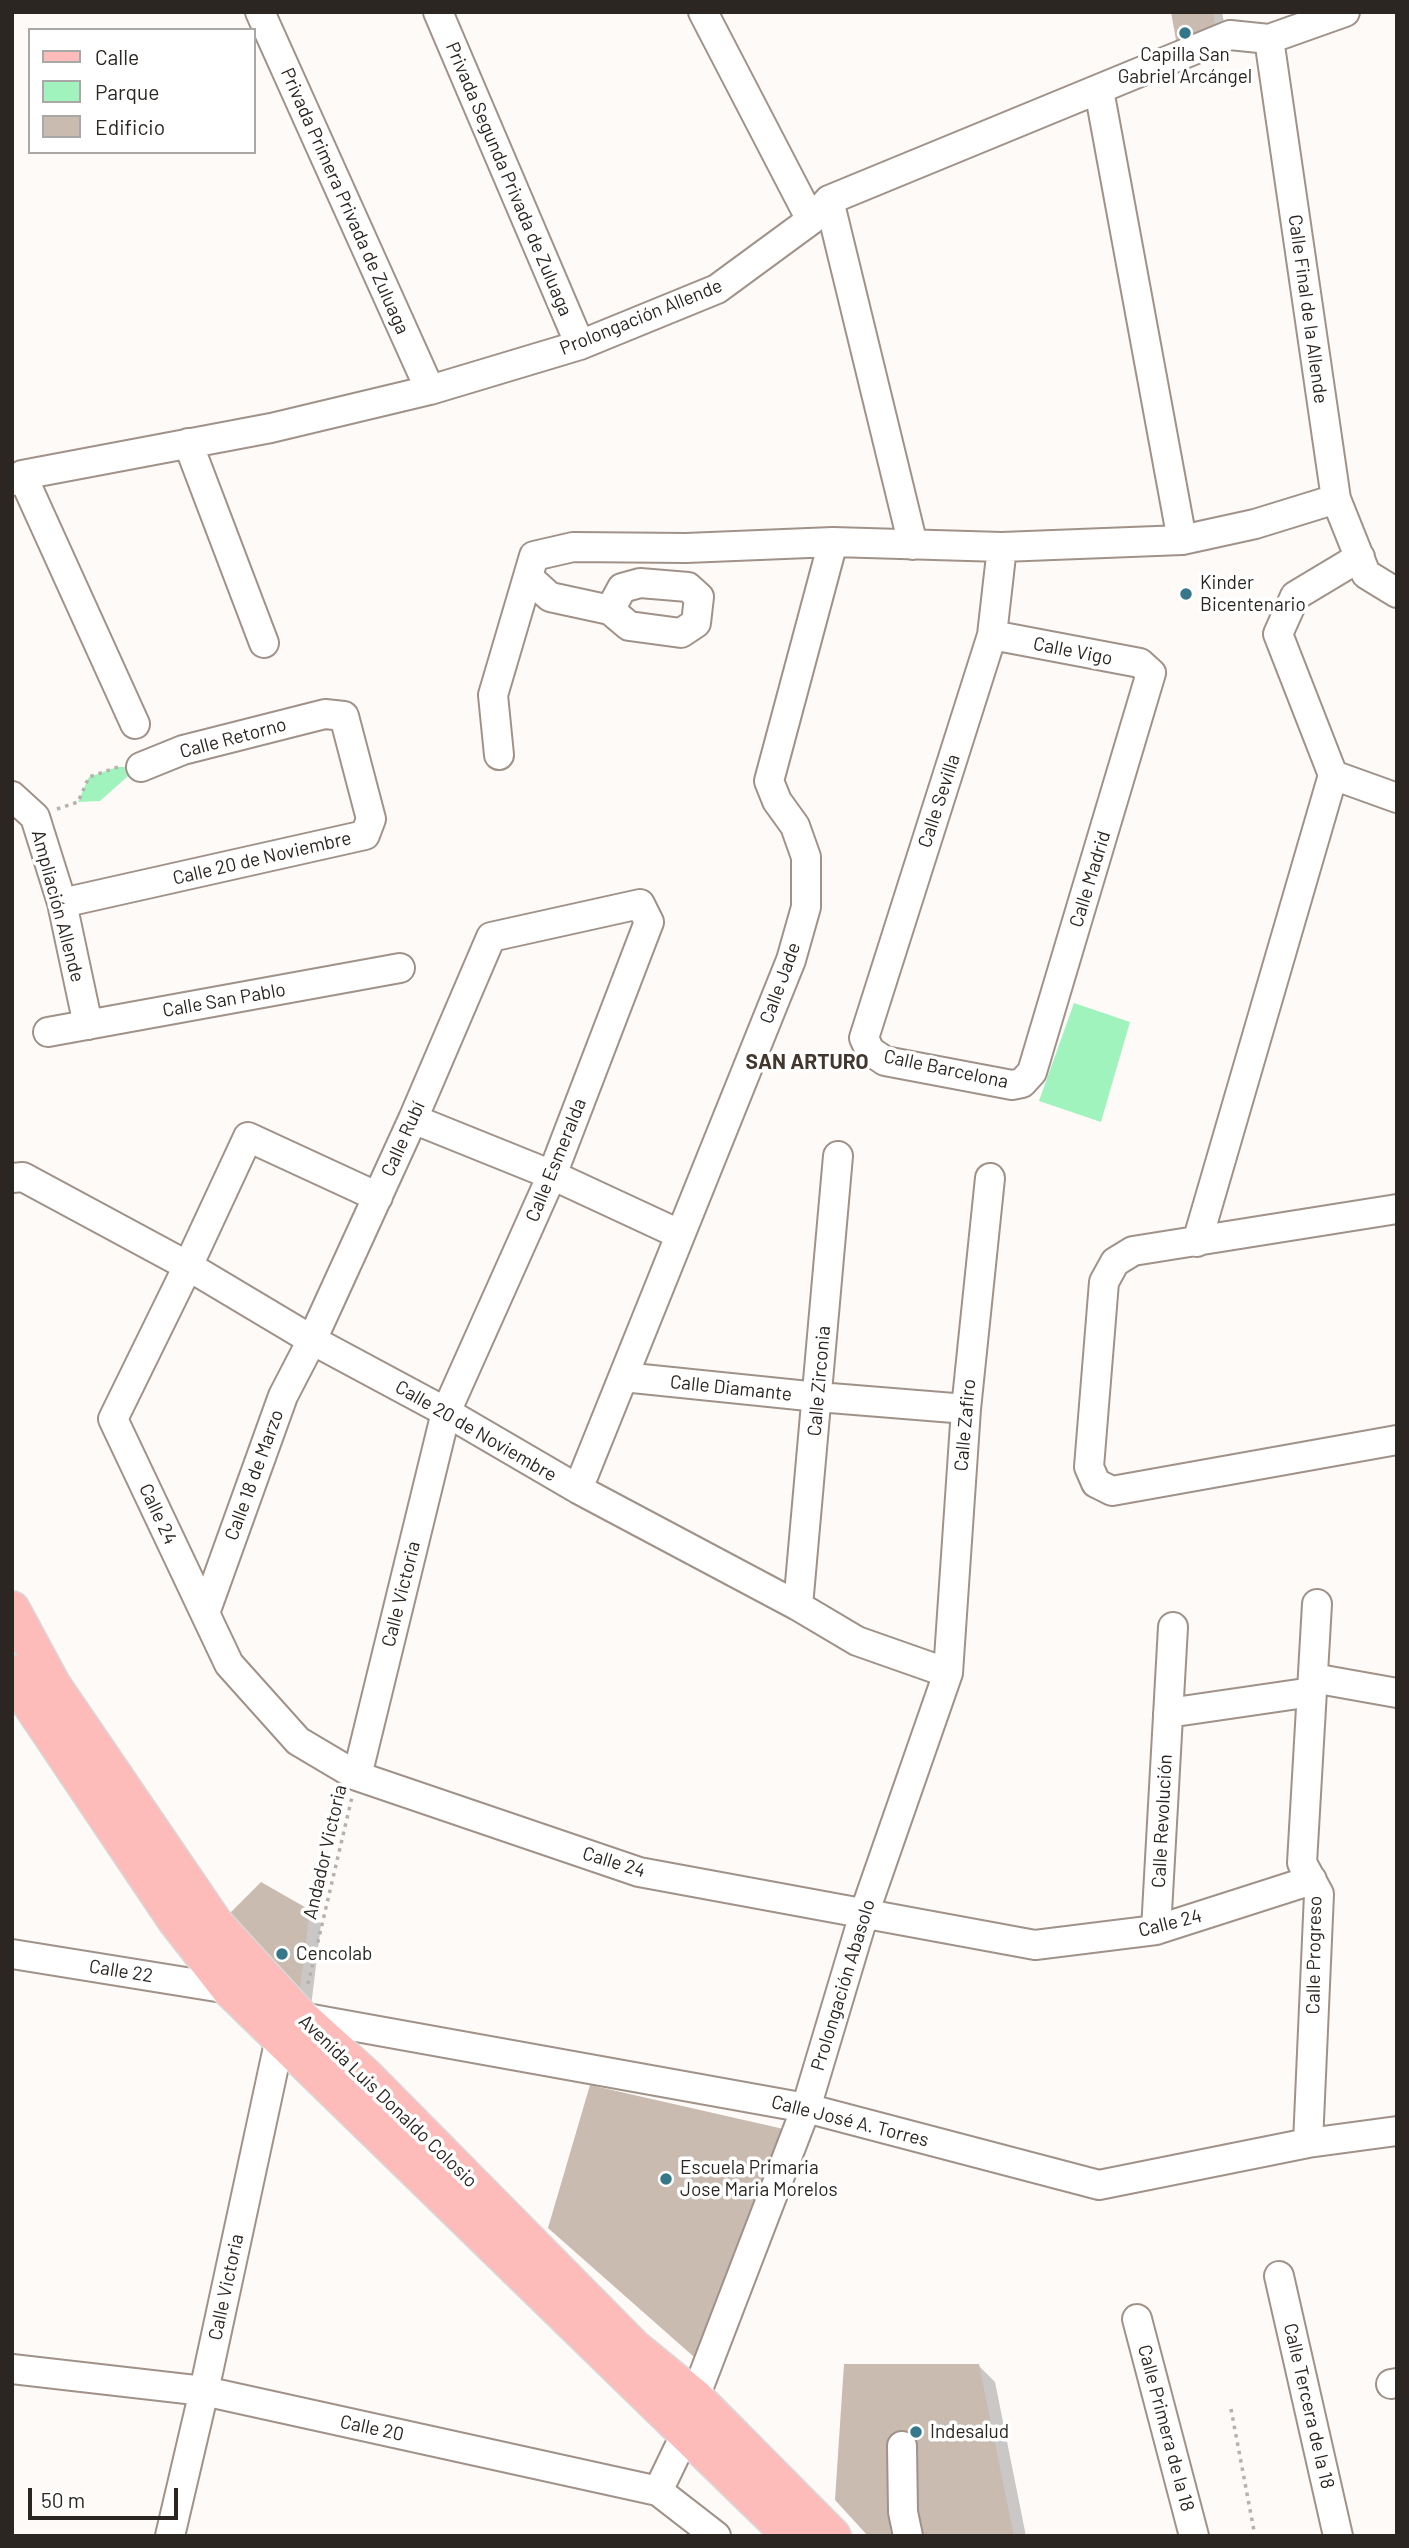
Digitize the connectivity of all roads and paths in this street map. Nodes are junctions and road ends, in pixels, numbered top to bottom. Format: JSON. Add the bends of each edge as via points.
{"nodes":[{"id":1,"x":260,"y":12,"type":"edge"},
{"id":2,"x":438,"y":12,"type":"edge"},
{"id":3,"x":703,"y":12,"type":"edge"},
{"id":4,"x":1345,"y":12,"type":"edge"},
{"id":5,"x":1228,"y":24,"type":"edge"},
{"id":6,"x":1269,"y":39,"type":"junction"},
{"id":7,"x":1099,"y":90,"type":"junction"},
{"id":8,"x":820,"y":210,"type":"junction"},
{"id":9,"x":580,"y":345,"type":"junction"},
{"id":10,"x":430,"y":390,"type":"junction"},
{"id":11,"x":188,"y":443,"type":"junction"},
{"id":12,"x":17,"y":478,"type":"edge"},
{"id":13,"x":1336,"y":499,"type":"junction"},
{"id":14,"x":1182,"y":540,"type":"junction"},
{"id":15,"x":833,"y":542,"type":"junction"},
{"id":16,"x":913,"y":545,"type":"junction"},
{"id":17,"x":1002,"y":547,"type":"junction"},
{"id":18,"x":1363,"y":565,"type":"junction"},
{"id":19,"x":528,"y":577,"type":"junction"},
{"id":20,"x":1397,"y":593,"type":"edge"},
{"id":21,"x":610,"y":610,"type":"dead end"},
{"id":22,"x":992,"y":635,"type":"junction"},
{"id":23,"x":264,"y":643,"type":"dead end"},
{"id":24,"x":1151,"y":673,"type":"joint"},
{"id":25,"x":325,"y":714,"type":"joint"},
{"id":26,"x":135,"y":724,"type":"dead end"},
{"id":27,"x":499,"y":755,"type":"dead end"},
{"id":28,"x":142,"y":767,"type":"joint"},
{"id":29,"x":1333,"y":775,"type":"junction"},
{"id":30,"x":12,"y":796,"type":"edge"},
{"id":31,"x":1397,"y":798,"type":"edge"},
{"id":32,"x":35,"y":817,"type":"junction"},
{"id":33,"x":62,"y":903,"type":"junction"},
{"id":34,"x":640,"y":904,"type":"joint"},
{"id":35,"x":400,"y":968,"type":"dead end"},
{"id":36,"x":88,"y":1025,"type":"junction"},
{"id":37,"x":48,"y":1032,"type":"dead end"},
{"id":38,"x":870,"y":1051,"type":"joint"},
{"id":39,"x":1023,"y":1083,"type":"joint"},
{"id":40,"x":413,"y":1119,"type":"junction"},
{"id":41,"x":838,"y":1156,"type":"dead end"},
{"id":42,"x":552,"y":1175,"type":"junction"},
{"id":43,"x":12,"y":1178,"type":"edge"},
{"id":44,"x":990,"y":1178,"type":"dead end"},
{"id":45,"x":378,"y":1197,"type":"junction"},
{"id":46,"x":1397,"y":1209,"type":"edge"},
{"id":47,"x":679,"y":1234,"type":"junction"},
{"id":48,"x":1197,"y":1242,"type":"junction"},
{"id":49,"x":188,"y":1266,"type":"junction"},
{"id":50,"x":312,"y":1340,"type":"junction"},
{"id":51,"x":623,"y":1377,"type":"junction"},
{"id":52,"x":818,"y":1397,"type":"junction"},
{"id":53,"x":965,"y":1409,"type":"junction"},
{"id":54,"x":446,"y":1412,"type":"junction"},
{"id":55,"x":1397,"y":1440,"type":"edge"},
{"id":56,"x":578,"y":1489,"type":"junction"},
{"id":57,"x":1317,"y":1604,"type":"dead end"},
{"id":58,"x":798,"y":1606,"type":"junction"},
{"id":59,"x":12,"y":1609,"type":"edge"},
{"id":60,"x":205,"y":1613,"type":"junction"},
{"id":61,"x":1173,"y":1628,"type":"dead end"},
{"id":62,"x":12,"y":1673,"type":"edge"},
{"id":63,"x":948,"y":1673,"type":"junction"},
{"id":64,"x":1312,"y":1685,"type":"junction"},
{"id":65,"x":1397,"y":1693,"type":"edge"},
{"id":66,"x":1168,"y":1713,"type":"junction"},
{"id":67,"x":357,"y":1776,"type":"junction"},
{"id":68,"x":1312,"y":1880,"type":"junction"},
{"id":69,"x":864,"y":1914,"type":"junction"},
{"id":70,"x":1156,"y":1930,"type":"junction"},
{"id":71,"x":12,"y":1954,"type":"edge"},
{"id":72,"x":229,"y":1989,"type":"junction"},
{"id":73,"x":290,"y":2027,"type":"junction"},
{"id":74,"x":806,"y":2108,"type":"junction"},
{"id":75,"x":1397,"y":2131,"type":"edge"},
{"id":76,"x":1308,"y":2143,"type":"junction"},
{"id":77,"x":1279,"y":2276,"type":"dead end"},
{"id":78,"x":1137,"y":2319,"type":"dead end"},
{"id":79,"x":12,"y":2369,"type":"edge"},
{"id":80,"x":204,"y":2391,"type":"junction"},
{"id":81,"x":695,"y":2397,"type":"junction"},
{"id":82,"x":1231,"y":2409,"type":"dead end"},
{"id":83,"x":686,"y":2433,"type":"junction"},
{"id":84,"x":902,"y":2446,"type":"dead end"},
{"id":85,"x":658,"y":2491,"type":"junction"},
{"id":86,"x":170,"y":2536,"type":"edge"},
{"id":87,"x":716,"y":2536,"type":"edge"},
{"id":88,"x":791,"y":2536,"type":"edge"},
{"id":89,"x":834,"y":2536,"type":"edge"},
{"id":90,"x":908,"y":2536,"type":"edge"},
{"id":91,"x":1194,"y":2536,"type":"edge"},
{"id":92,"x":1255,"y":2536,"type":"edge"},
{"id":93,"x":1338,"y":2536,"type":"edge"}],
"edges":[{"from":1,"to":10,"type":"street","name":"Privada Primera Privada de Zuluaga"},
{"from":2,"to":9,"type":"street","name":"Privada Segunda Privada de Zuluaga"},
{"from":3,"to":8,"type":"street"},
{"from":4,"to":6,"type":"street","name":"Prolongación Allende"},
{"from":5,"to":6,"type":"street","name":"Prolongación Allende"},
{"from":5,"to":7,"type":"street","name":"Prolongación Allende"},
{"from":6,"to":13,"type":"street","name":"Calle Final de la Allende"},
{"from":7,"to":8,"type":"street","name":"Prolongación Allende"},
{"from":7,"to":14,"type":"street"},
{"from":8,"to":9,"type":"street","name":"Prolongación Allende","via":[[717,289]]},
{"from":8,"to":16,"type":"street"},
{"from":9,"to":10,"type":"street","name":"Prolongación Allende"},
{"from":10,"to":11,"type":"street","name":"Prolongación Allende"},
{"from":11,"to":12,"type":"street","name":"Prolongación Allende"},
{"from":11,"to":23,"type":"street"},
{"from":12,"to":26,"type":"street"},
{"from":13,"to":14,"type":"street"},
{"from":13,"to":18,"type":"street","name":"Calle Final de la Allende"},
{"from":14,"to":17,"type":"street"},
{"from":15,"to":16,"type":"street"},
{"from":15,"to":19,"type":"street","via":[[573,547],[534,556]]},
{"from":15,"to":47,"type":"street","name":"Calle Jade","via":[[769,781],[795,825],[806,857],[806,907],[791,960]]},
{"from":16,"to":17,"type":"street"},
{"from":17,"to":22,"type":"street","name":"Calle Sevilla"},
{"from":18,"to":20,"type":"street"},
{"from":18,"to":29,"type":"street","via":[[1295,596],[1278,634]]},
{"from":19,"to":21,"type":"street","via":[[550,597]]},
{"from":19,"to":27,"type":"street","via":[[494,695]]},
{"from":22,"to":24,"type":"street","name":"Calle Vigo","via":[[1140,663]]},
{"from":22,"to":38,"type":"street","name":"Calle Sevilla","via":[[864,1038]]},
{"from":24,"to":39,"type":"street","name":"Calle Madrid","via":[[1032,1072]]},
{"from":25,"to":28,"type":"street","name":"Calle Retorno","via":[[183,750]]},
{"from":25,"to":33,"type":"street","name":"Calle 20 de Noviembre","via":[[344,716],[371,819],[365,835]]},
{"from":28,"to":32,"type":"path","via":[[117,767],[89,777],[78,802]]},
{"from":29,"to":31,"type":"street"},
{"from":29,"to":48,"type":"street"},
{"from":30,"to":32,"type":"street","name":"Ampliación Allende"},
{"from":32,"to":33,"type":"street","name":"Ampliación Allende"},
{"from":33,"to":36,"type":"street","name":"Ampliación Allende"},
{"from":34,"to":40,"type":"street","name":"Calle Rubí","via":[[491,937]]},
{"from":34,"to":42,"type":"street","name":"Calle Esmeralda","via":[[649,922]]},
{"from":35,"to":36,"type":"street","name":"Calle San Pablo"},
{"from":36,"to":37,"type":"street","name":"Calle San Pablo"},
{"from":38,"to":39,"type":"street","name":"Calle Barcelona","via":[[886,1061],[1012,1085]]},
{"from":40,"to":42,"type":"street"},
{"from":40,"to":45,"type":"street","name":"Calle Rubí"},
{"from":41,"to":52,"type":"street","name":"Calle Zirconia"},
{"from":42,"to":47,"type":"street"},
{"from":42,"to":54,"type":"street","name":"Calle Esmeralda"},
{"from":43,"to":49,"type":"street","name":"Calle 20 de Noviembre","via":[[23,1177]]},
{"from":44,"to":53,"type":"street","name":"Calle Zafiro"},
{"from":45,"to":49,"type":"street","via":[[247,1137]]},
{"from":45,"to":50,"type":"street","name":"Calle Rubí"},
{"from":46,"to":48,"type":"street"},
{"from":47,"to":51,"type":"street","name":"Calle Jade"},
{"from":48,"to":55,"type":"street","via":[[1133,1251],[1115,1262],[1104,1282],[1089,1467],[1096,1483],[1112,1491]]},
{"from":49,"to":50,"type":"street","name":"Calle 20 de Noviembre"},
{"from":49,"to":60,"type":"street","name":"Calle 24","via":[[113,1419]]},
{"from":50,"to":54,"type":"street","name":"Calle 20 de Noviembre"},
{"from":50,"to":60,"type":"street","name":"Calle 18 de Marzo","via":[[283,1396]]},
{"from":51,"to":52,"type":"street","name":"Calle Diamante"},
{"from":51,"to":56,"type":"street","name":"Calle Jade"},
{"from":52,"to":53,"type":"street","name":"Calle Diamante"},
{"from":52,"to":58,"type":"street","name":"Calle Zirconia"},
{"from":53,"to":63,"type":"street","name":"Calle Zafiro"},
{"from":54,"to":56,"type":"street","name":"Calle 20 de Noviembre"},
{"from":54,"to":67,"type":"street","name":"Calle Victoria"},
{"from":56,"to":58,"type":"street","name":"Calle 20 de Noviembre"},
{"from":57,"to":64,"type":"street","name":"Calle Progreso"},
{"from":58,"to":63,"type":"street","name":"Calle 20 de Noviembre","via":[[857,1641]]},
{"from":59,"to":73,"type":"main road","name":"Avenida Luis Donaldo Colosio","via":[[53,1685]]},
{"from":60,"to":67,"type":"street","name":"Calle 24","via":[[229,1664],[298,1741]]},
{"from":61,"to":66,"type":"street","name":"Calle Revolución"},
{"from":62,"to":72,"type":"main road","name":"Avenida Luis Donaldo Colosio","via":[[175,1920]]},
{"from":63,"to":69,"type":"street","name":"Prolongación Abasolo"},
{"from":64,"to":65,"type":"street"},
{"from":64,"to":66,"type":"street"},
{"from":64,"to":68,"type":"street","name":"Calle Progreso","via":[[1302,1863]]},
{"from":66,"to":70,"type":"street","name":"Calle Revolución"},
{"from":67,"to":69,"type":"street","name":"Calle 24","via":[[639,1872]]},
{"from":67,"to":73,"type":"path","name":"Andador Victoria"},
{"from":68,"to":70,"type":"street","name":"Calle 24"},
{"from":68,"to":76,"type":"street","name":"Calle Progreso","via":[[1319,1894]]},
{"from":69,"to":70,"type":"street","name":"Calle 24","via":[[1035,1945]]},
{"from":69,"to":74,"type":"street","name":"Prolongación Abasolo"},
{"from":71,"to":72,"type":"street","name":"Calle 22"},
{"from":72,"to":73,"type":"main road","name":"Avenida Luis Donaldo Colosio"},
{"from":73,"to":74,"type":"street","name":"Calle José A. Torres"},
{"from":73,"to":80,"type":"street","name":"Calle Victoria"},
{"from":73,"to":81,"type":"main road","name":"Avenida Luis Donaldo Colosio","via":[[367,2077],[635,2348]]},
{"from":73,"to":83,"type":"main road","name":"Avenida Luis Donaldo Colosio"},
{"from":74,"to":76,"type":"street","name":"Calle José A. Torres","via":[[1099,2185]]},
{"from":74,"to":81,"type":"street","name":"Prolongación Abasolo"},
{"from":75,"to":76,"type":"street","name":"Calle José A. Torres"},
{"from":77,"to":93,"type":"street","name":"Calle Tercera de la 18"},
{"from":78,"to":91,"type":"street","name":"Calle Primera de la 18"},
{"from":79,"to":80,"type":"street","name":"Calle 20"},
{"from":80,"to":85,"type":"street","name":"Calle 20"},
{"from":80,"to":86,"type":"street","name":"Calle Victoria"},
{"from":81,"to":83,"type":"street","name":"Prolongación Abasolo"},
{"from":81,"to":89,"type":"main road","name":"Avenida Luis Donaldo Colosio"},
{"from":82,"to":92,"type":"path"},
{"from":83,"to":85,"type":"street","name":"Prolongación Abasolo"},
{"from":83,"to":88,"type":"main road","name":"Avenida Luis Donaldo Colosio"},
{"from":84,"to":90,"type":"street"},
{"from":85,"to":87,"type":"street","name":"Calle 20"}]}
